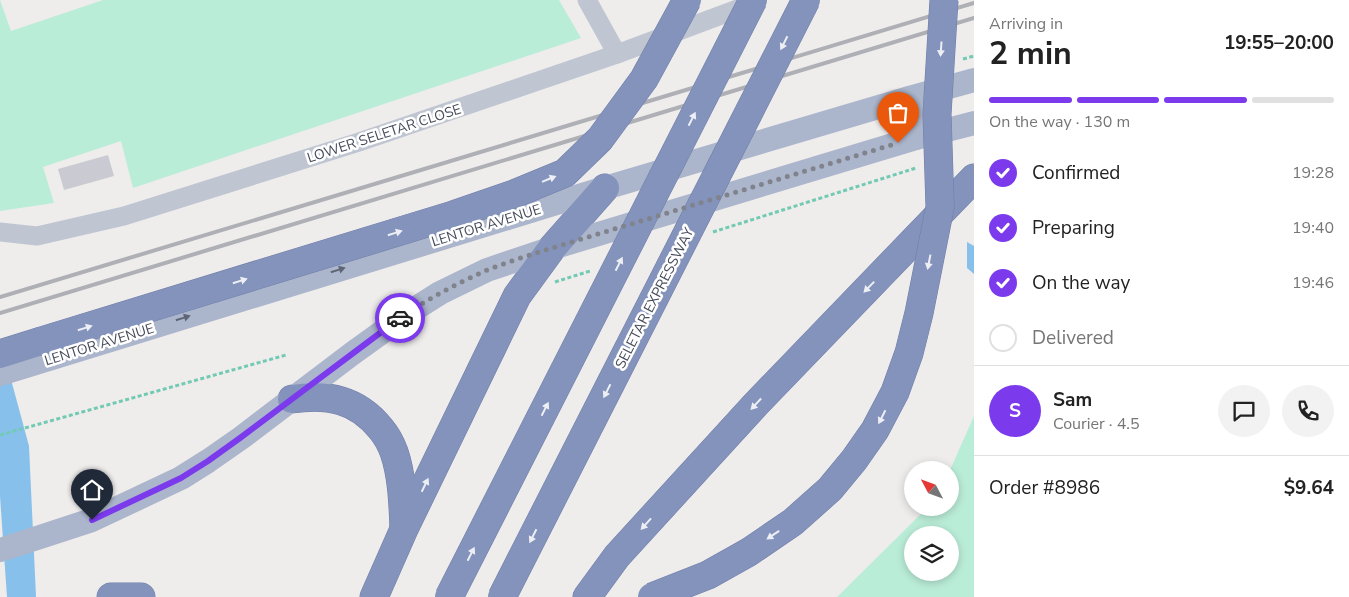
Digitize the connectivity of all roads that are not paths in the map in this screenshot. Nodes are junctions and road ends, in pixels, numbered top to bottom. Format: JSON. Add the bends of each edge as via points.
{"nodes":[{"id":1,"x":587,"y":0,"type":"edge"},
{"id":2,"x":688,"y":0,"type":"edge"},
{"id":3,"x":753,"y":0,"type":"edge"},
{"id":4,"x":762,"y":0,"type":"edge"},
{"id":5,"x":806,"y":0,"type":"edge"},
{"id":6,"x":944,"y":0,"type":"edge"},
{"id":7,"x":616,"y":54,"type":"junction"},
{"id":8,"x":974,"y":80,"type":"edge"},
{"id":9,"x":909,"y":98,"type":"junction"},
{"id":10,"x":974,"y":123,"type":"edge"},
{"id":11,"x":916,"y":138,"type":"junction"},
{"id":12,"x":974,"y":178,"type":"edge"},
{"id":13,"x":605,"y":188,"type":"junction"},
{"id":14,"x":0,"y":232,"type":"edge"},
{"id":15,"x":552,"y":248,"type":"junction"},
{"id":16,"x":0,"y":354,"type":"edge"},
{"id":17,"x":0,"y":374,"type":"edge"},
{"id":18,"x":292,"y":399,"type":"junction"},
{"id":19,"x":404,"y":529,"type":"junction"},
{"id":20,"x":0,"y":550,"type":"edge"},
{"id":21,"x":111,"y":597,"type":"edge"},
{"id":22,"x":141,"y":597,"type":"edge"},
{"id":23,"x":374,"y":597,"type":"edge"},
{"id":24,"x":449,"y":597,"type":"edge"},
{"id":25,"x":502,"y":597,"type":"edge"},
{"id":26,"x":587,"y":597,"type":"edge"},
{"id":27,"x":652,"y":597,"type":"edge"}],
"edges":[{"from":1,"to":7,"type":"lane"},
{"from":16,"to":2,"type":"highway","one_way":true,"bridge":true,"via":[[453,215],[565,173],[600,139],[644,79]]},
{"from":24,"to":3,"type":"highway","one_way":true,"bridge":true},
{"from":4,"to":7,"type":"lane","name":"LOWER SELETAR CLOSE"},
{"from":5,"to":25,"type":"highway","name":"SELETAR EXPRESSWAY","one_way":true,"bridge":true},
{"from":6,"to":27,"type":"highway","one_way":true,"bridge":true,"via":[[937,114],[940,207],[919,313],[895,392],[876,430],[854,460],[830,489],[793,522],[708,575]]},
{"from":7,"to":14,"type":"lane","name":"LOWER SELETAR CLOSE","via":[[359,142],[124,216],[38,236]]},
{"from":8,"to":9,"type":"main road","name":"LENTOR AVENUE"},
{"from":9,"to":11,"type":"main road"},
{"from":9,"to":13,"type":"main road","name":"LENTOR AVENUE"},
{"from":10,"to":11,"type":"main road"},
{"from":11,"to":15,"type":"main road"},
{"from":12,"to":26,"type":"highway","one_way":true,"via":[[756,404],[617,556]]},
{"from":13,"to":15,"type":"highway"},
{"from":17,"to":13,"type":"main road","name":"LENTOR AVENUE","one_way":true},
{"from":15,"to":18,"type":"main road","via":[[487,270],[440,293]]},
{"from":19,"to":15,"type":"highway","one_way":true,"via":[[517,296]]},
{"from":18,"to":19,"type":"highway","via":[[340,400],[372,418],[394,451]]},
{"from":18,"to":20,"type":"main road","via":[[181,478],[92,520]]},
{"from":19,"to":23,"type":"highway"},
{"from":21,"to":22,"type":"highway"}]}
